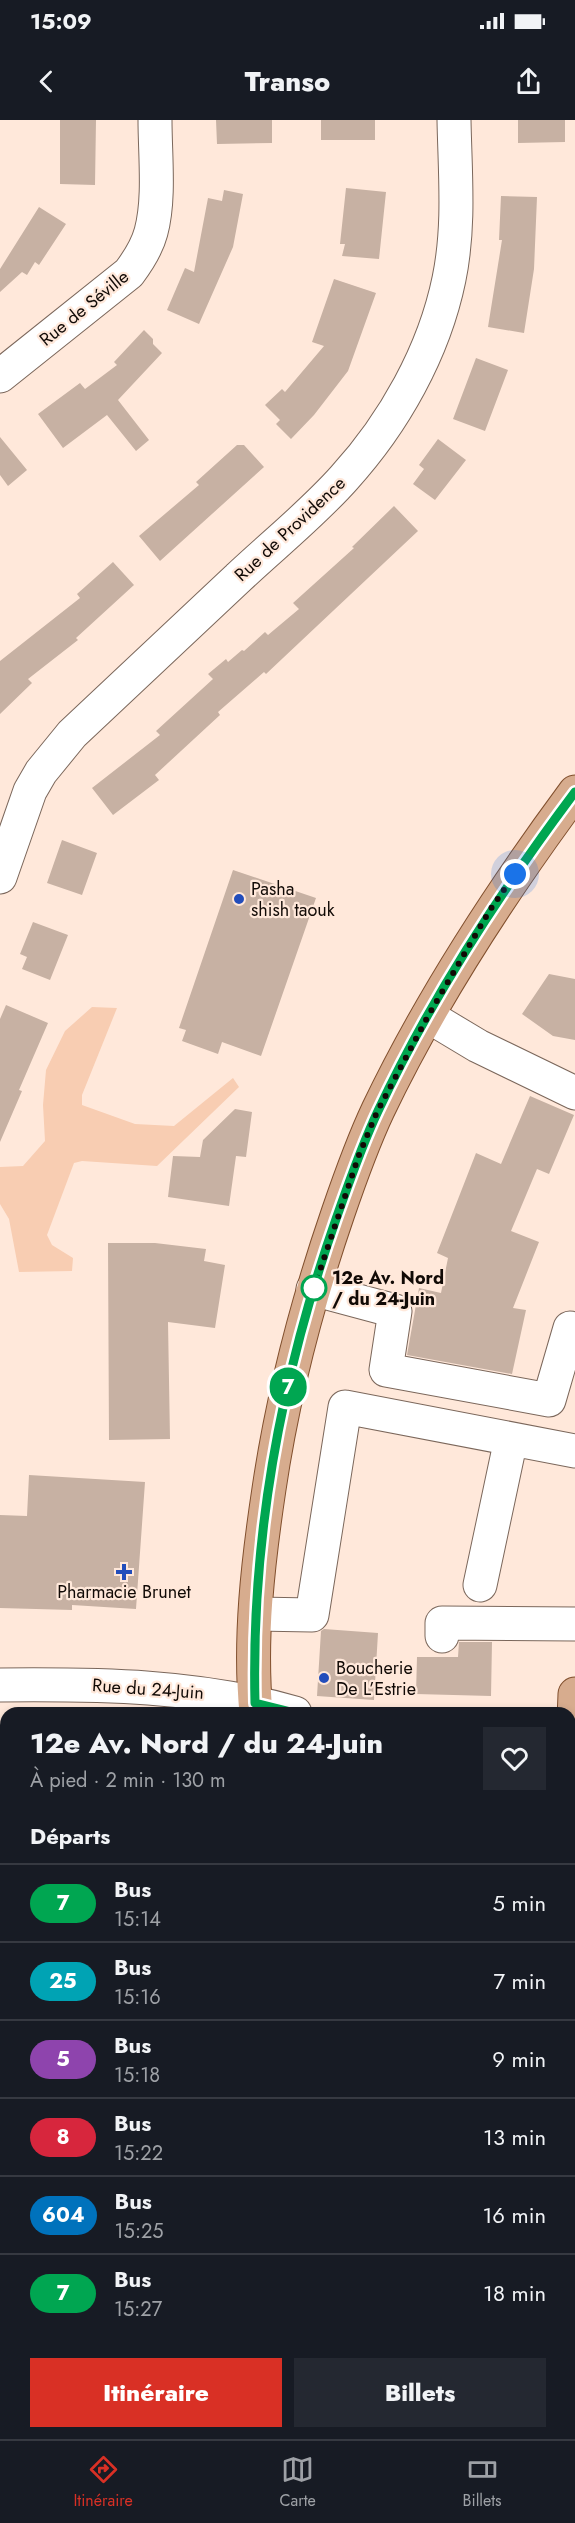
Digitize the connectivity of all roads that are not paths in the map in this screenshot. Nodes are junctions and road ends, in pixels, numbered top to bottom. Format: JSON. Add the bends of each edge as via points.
{"nodes":[{"id":1,"x":155,"y":120,"type":"edge"},
{"id":2,"x":454,"y":120,"type":"edge"},
{"id":3,"x":0,"y":376,"type":"edge"},
{"id":4,"x":575,"y":792,"type":"edge"},
{"id":5,"x":0,"y":877,"type":"edge"},
{"id":6,"x":428,"y":1016,"type":"junction"},
{"id":7,"x":575,"y":1093,"type":"edge"},
{"id":8,"x":313,"y":1289,"type":"junction"},
{"id":9,"x":575,"y":1329,"type":"edge"},
{"id":10,"x":563,"y":1399,"type":"edge"},
{"id":11,"x":511,"y":1439,"type":"junction"},
{"id":12,"x":575,"y":1451,"type":"edge"},
{"id":13,"x":480,"y":1585,"type":"dead end"},
{"id":14,"x":256,"y":1614,"type":"junction"},
{"id":15,"x":575,"y":1624,"type":"edge"},
{"id":16,"x":442,"y":1636,"type":"dead end"},
{"id":17,"x":0,"y":1685,"type":"edge"},
{"id":18,"x":252,"y":1707,"type":"edge"},
{"id":19,"x":255,"y":1707,"type":"edge"}],
"edges":[{"from":1,"to":3,"type":"street","name":"Rue de Séville","via":[[154,208],[151,233],[142,254],[129,273]]},
{"from":2,"to":5,"type":"street","name":"Rue de Providence","via":[[456,220],[449,279],[438,320],[402,398],[368,451],[343,480],[56,752],[30,791]]},
{"from":4,"to":6,"type":"main road","via":[[490,910]]},
{"from":6,"to":7,"type":"street","via":[[478,1046]]},
{"from":6,"to":8,"type":"main road","via":[[359,1155]]},
{"from":8,"to":10,"type":"street","via":[[395,1311],[386,1370],[549,1400]]},
{"from":8,"to":14,"type":"main road","via":[[274,1456]]},
{"from":9,"to":10,"type":"street","via":[[570,1328]]},
{"from":11,"to":12,"type":"street"},
{"from":11,"to":13,"type":"street"},
{"from":11,"to":14,"type":"street","via":[[345,1407],[312,1615]]},
{"from":14,"to":19,"type":"main road"},
{"from":15,"to":16,"type":"street","via":[[442,1623]]},
{"from":17,"to":18,"type":"street","name":"Rue du 24-Juin","via":[[136,1687],[219,1695]]}]}
